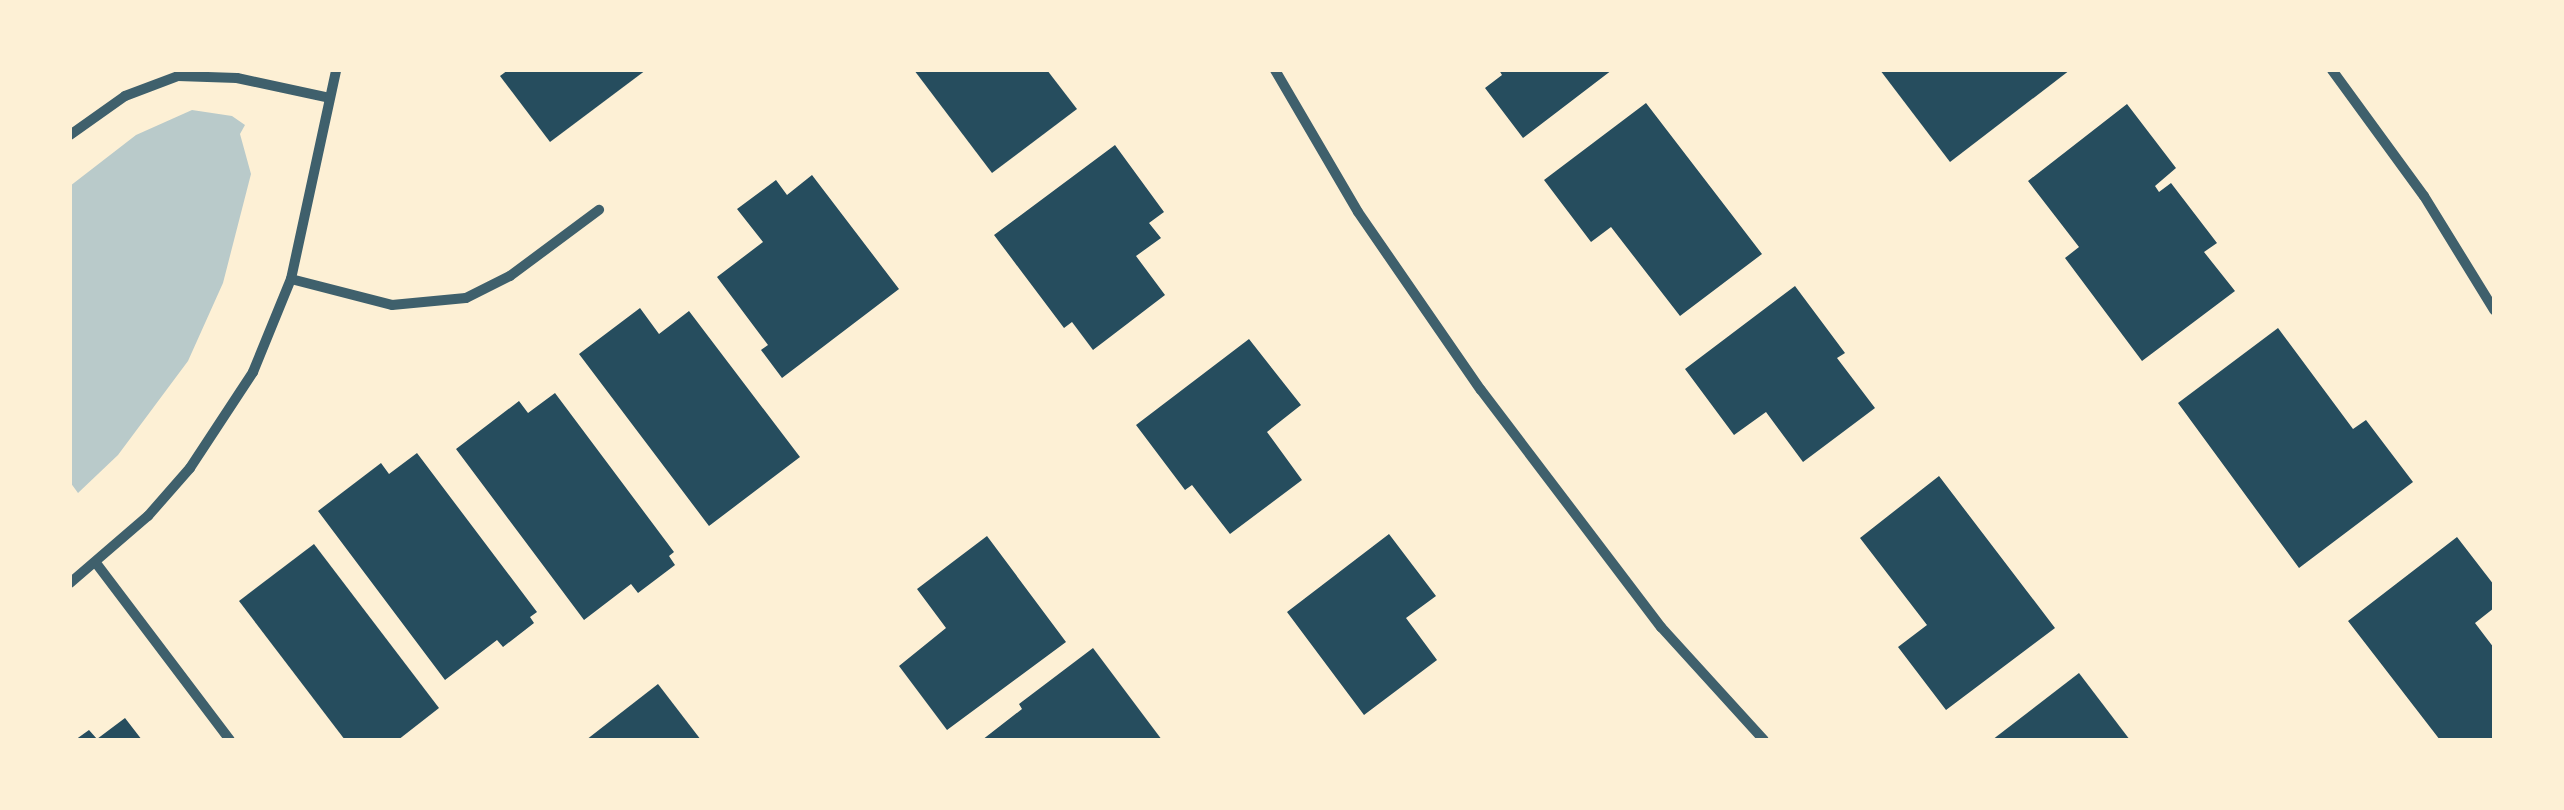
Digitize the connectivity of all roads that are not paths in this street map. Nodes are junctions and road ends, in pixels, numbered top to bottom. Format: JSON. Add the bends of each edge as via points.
{"nodes":[{"id":1,"x":336,"y":70,"type":"edge"},
{"id":2,"x":1274,"y":70,"type":"edge"},
{"id":3,"x":2332,"y":70,"type":"edge"},
{"id":4,"x":326,"y":97,"type":"junction"},
{"id":5,"x":70,"y":136,"type":"edge"},
{"id":6,"x":599,"y":210,"type":"dead end"},
{"id":7,"x":291,"y":279,"type":"junction"},
{"id":8,"x":2494,"y":310,"type":"edge"},
{"id":9,"x":96,"y":563,"type":"junction"},
{"id":10,"x":70,"y":583,"type":"edge"},
{"id":11,"x":230,"y":740,"type":"edge"},
{"id":12,"x":1764,"y":740,"type":"edge"}],
"edges":[{"from":1,"to":4,"type":"street"},
{"from":2,"to":12,"type":"street","via":[[1358,212],[1480,390],[1662,627]]},
{"from":3,"to":8,"type":"street","via":[[2424,196]]},
{"from":4,"to":5,"type":"street","via":[[237,78],[178,76],[125,96]]},
{"from":4,"to":7,"type":"street"},
{"from":6,"to":7,"type":"street","via":[[510,276],[454,301],[392,305]]},
{"from":7,"to":9,"type":"street","via":[[253,372],[190,468]]},
{"from":9,"to":10,"type":"street"},
{"from":9,"to":11,"type":"street"}]}
